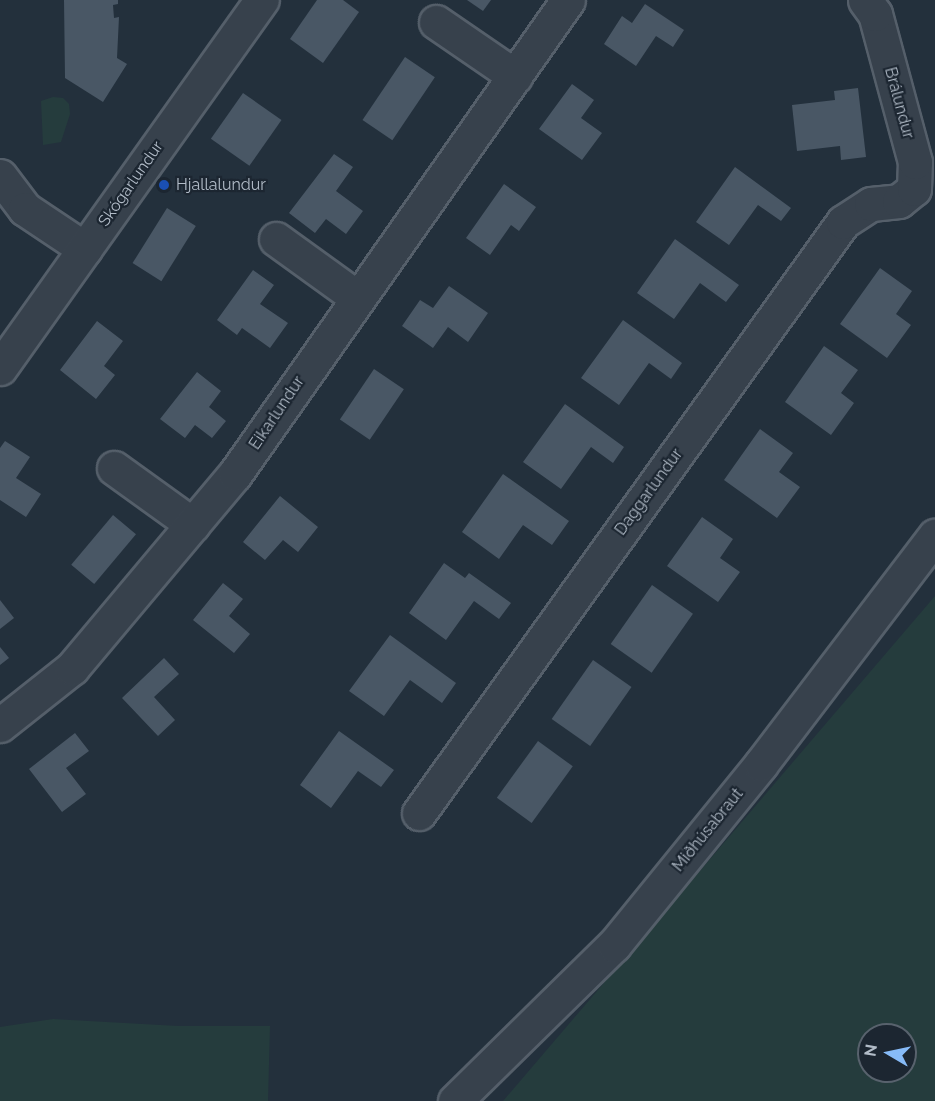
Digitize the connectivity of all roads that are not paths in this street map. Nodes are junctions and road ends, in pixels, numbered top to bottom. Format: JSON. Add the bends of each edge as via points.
{"nodes":[{"id":1,"x":262,"y":0,"type":"edge"},
{"id":2,"x":568,"y":0,"type":"edge"},
{"id":3,"x":866,"y":0,"type":"edge"},
{"id":4,"x":436,"y":22,"type":"dead end"},
{"id":5,"x":515,"y":76,"type":"junction"},
{"id":6,"x":0,"y":176,"type":"edge"},
{"id":7,"x":899,"y":201,"type":"joint"},
{"id":8,"x":276,"y":239,"type":"dead end"},
{"id":9,"x":85,"y":249,"type":"junction"},
{"id":10,"x":356,"y":297,"type":"junction"},
{"id":11,"x":0,"y":368,"type":"edge"},
{"id":12,"x":114,"y":468,"type":"dead end"},
{"id":13,"x":193,"y":525,"type":"junction"},
{"id":14,"x":935,"y":536,"type":"edge"},
{"id":15,"x":0,"y":724,"type":"edge"},
{"id":16,"x":419,"y":813,"type":"dead end"},
{"id":17,"x":455,"y":1101,"type":"edge"}],
"edges":[{"from":1,"to":9,"type":"street","name":"Skógarlundur"},
{"from":2,"to":5,"type":"street","name":"Eikarlundur"},
{"from":3,"to":7,"type":"street","name":"Brálundur","via":[[875,14],[917,171],[914,189]]},
{"from":4,"to":5,"type":"street"},
{"from":5,"to":10,"type":"street","name":"Eikarlundur"},
{"from":6,"to":9,"type":"street","via":[[25,209]]},
{"from":7,"to":16,"type":"street","name":"Daggarlundur","via":[[871,204],[843,222]]},
{"from":8,"to":10,"type":"street"},
{"from":9,"to":11,"type":"street","name":"Skógarlundur"},
{"from":10,"to":13,"type":"street","name":"Eikarlundur","via":[[235,474]]},
{"from":12,"to":13,"type":"street"},
{"from":13,"to":15,"type":"street","name":"Eikarlundur","via":[[72,668]]},
{"from":14,"to":17,"type":"street","name":"Miðhúsabraut","via":[[761,764],[614,945]]}]}
